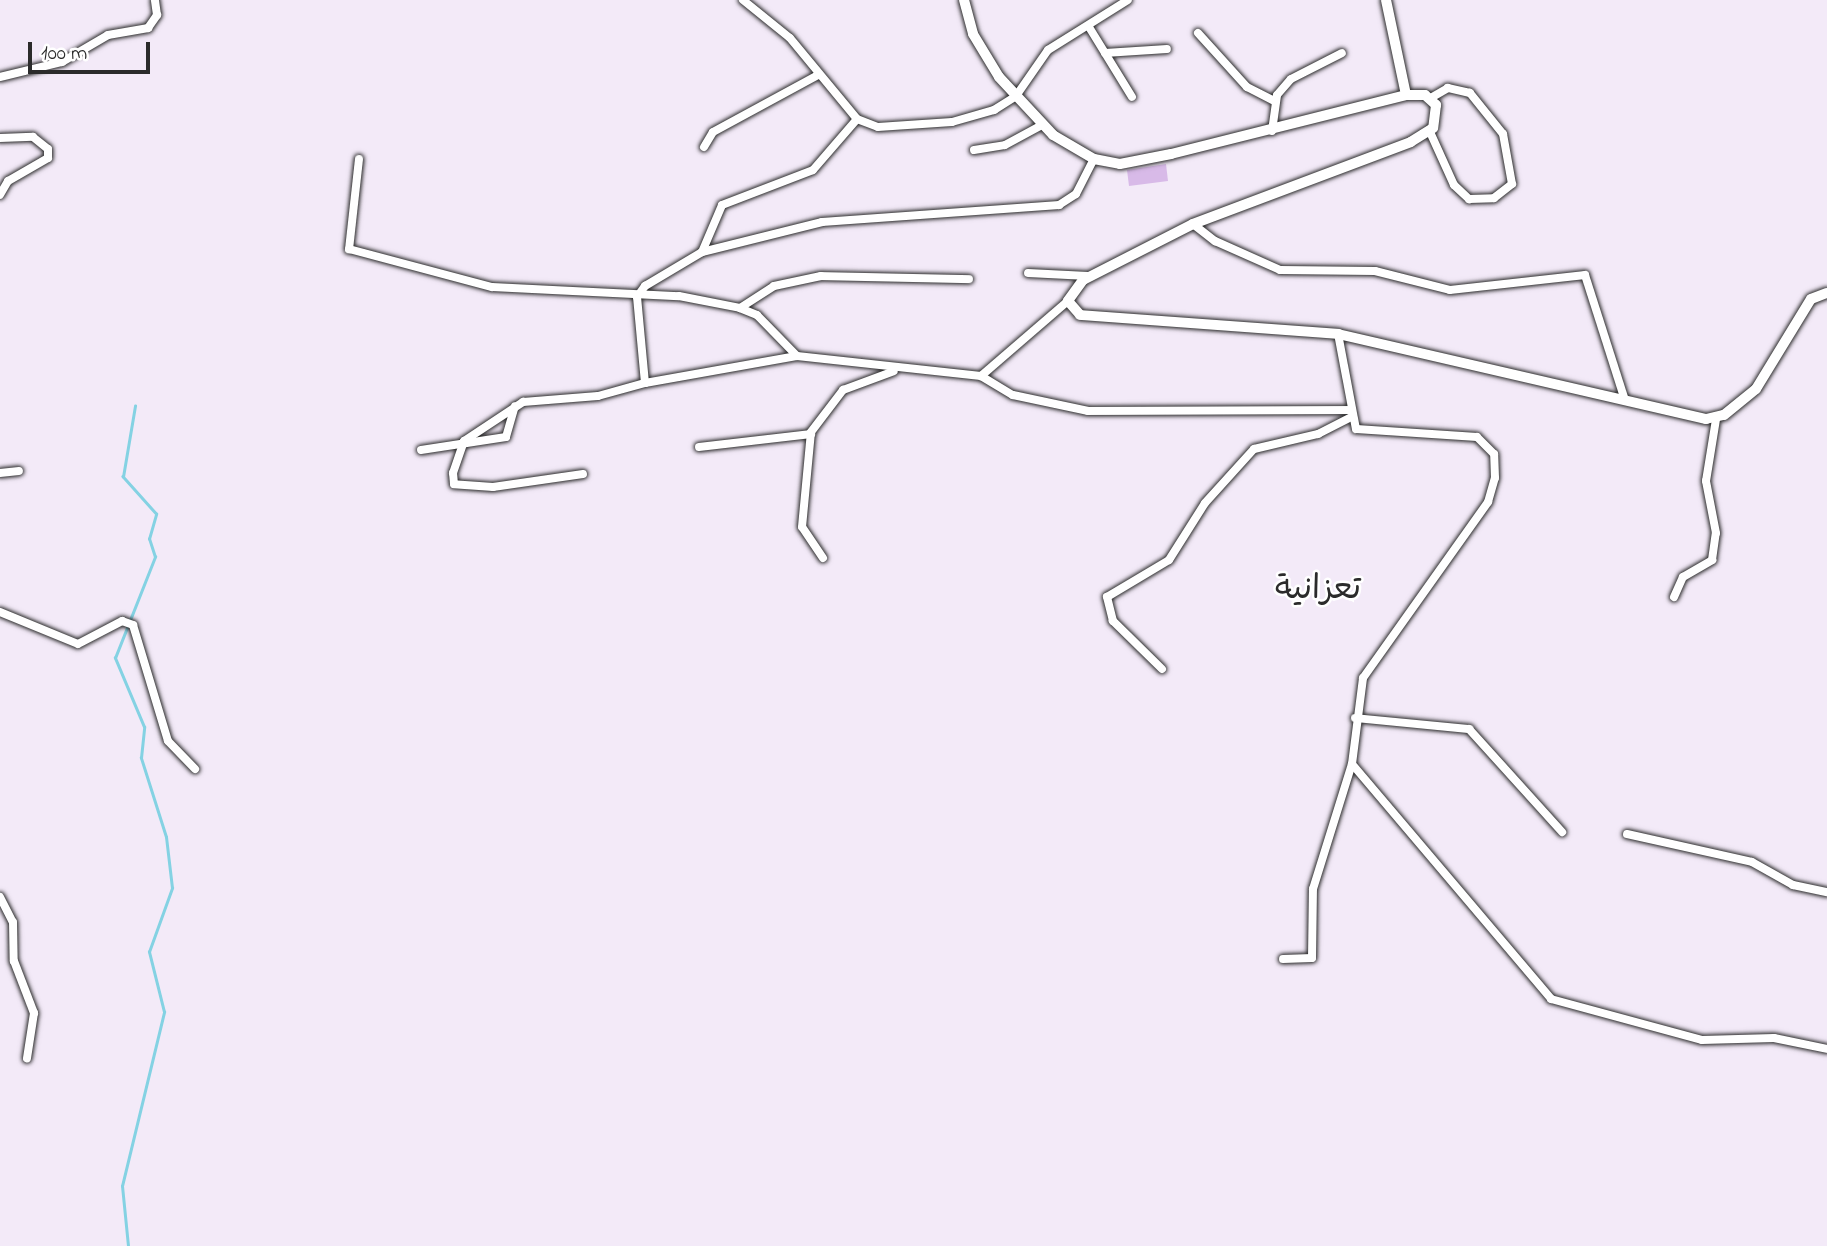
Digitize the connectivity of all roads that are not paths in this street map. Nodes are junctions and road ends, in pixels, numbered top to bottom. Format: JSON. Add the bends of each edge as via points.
{"nodes":[{"id":1,"x":155,"y":0,"type":"edge"},
{"id":2,"x":743,"y":0,"type":"edge"},
{"id":3,"x":964,"y":0,"type":"edge"},
{"id":4,"x":1128,"y":0,"type":"edge"},
{"id":5,"x":1386,"y":0,"type":"edge"},
{"id":6,"x":1089,"y":27,"type":"junction"},
{"id":7,"x":1198,"y":33,"type":"dead end"},
{"id":8,"x":1167,"y":49,"type":"dead end"},
{"id":9,"x":1105,"y":53,"type":"junction"},
{"id":10,"x":1342,"y":53,"type":"dead end"},
{"id":11,"x":818,"y":75,"type":"junction"},
{"id":12,"x":0,"y":77,"type":"edge"},
{"id":13,"x":1406,"y":95,"type":"junction"},
{"id":14,"x":1016,"y":96,"type":"junction"},
{"id":15,"x":1132,"y":97,"type":"dead end"},
{"id":16,"x":1431,"y":98,"type":"junction"},
{"id":17,"x":1275,"y":101,"type":"junction"},
{"id":18,"x":857,"y":119,"type":"junction"},
{"id":19,"x":1042,"y":125,"type":"junction"},
{"id":20,"x":1272,"y":131,"type":"junction"},
{"id":21,"x":1430,"y":132,"type":"junction"},
{"id":22,"x":0,"y":138,"type":"edge"},
{"id":23,"x":704,"y":147,"type":"dead end"},
{"id":24,"x":974,"y":150,"type":"dead end"},
{"id":25,"x":359,"y":159,"type":"dead end"},
{"id":26,"x":1094,"y":159,"type":"junction"},
{"id":27,"x":0,"y":195,"type":"edge"},
{"id":28,"x":1193,"y":224,"type":"junction"},
{"id":29,"x":702,"y":252,"type":"junction"},
{"id":30,"x":1028,"y":272,"type":"dead end"},
{"id":31,"x":1091,"y":276,"type":"junction"},
{"id":32,"x":969,"y":279,"type":"dead end"},
{"id":33,"x":1827,"y":293,"type":"edge"},
{"id":34,"x":637,"y":296,"type":"junction"},
{"id":35,"x":1068,"y":301,"type":"junction"},
{"id":36,"x":740,"y":308,"type":"junction"},
{"id":37,"x":1338,"y":334,"type":"junction"},
{"id":38,"x":797,"y":356,"type":"junction"},
{"id":39,"x":900,"y":370,"type":"junction"},
{"id":40,"x":981,"y":376,"type":"junction"},
{"id":41,"x":645,"y":383,"type":"junction"},
{"id":42,"x":1624,"y":397,"type":"junction"},
{"id":43,"x":516,"y":406,"type":"junction"},
{"id":44,"x":1353,"y":413,"type":"junction"},
{"id":45,"x":1716,"y":419,"type":"junction"},
{"id":46,"x":811,"y":434,"type":"junction"},
{"id":47,"x":460,"y":447,"type":"junction"},
{"id":48,"x":699,"y":447,"type":"dead end"},
{"id":49,"x":421,"y":450,"type":"dead end"},
{"id":50,"x":19,"y":471,"type":"dead end"},
{"id":51,"x":0,"y":473,"type":"edge"},
{"id":52,"x":583,"y":474,"type":"dead end"},
{"id":53,"x":823,"y":558,"type":"dead end"},
{"id":54,"x":1674,"y":597,"type":"dead end"},
{"id":55,"x":0,"y":612,"type":"edge"},
{"id":56,"x":1162,"y":669,"type":"dead end"},
{"id":57,"x":1355,"y":718,"type":"junction"},
{"id":58,"x":1352,"y":764,"type":"junction"},
{"id":59,"x":195,"y":769,"type":"dead end"},
{"id":60,"x":1562,"y":832,"type":"dead end"},
{"id":61,"x":1627,"y":834,"type":"dead end"},
{"id":62,"x":1827,"y":892,"type":"edge"},
{"id":63,"x":0,"y":897,"type":"edge"},
{"id":64,"x":1283,"y":960,"type":"dead end"},
{"id":65,"x":1827,"y":1049,"type":"edge"},
{"id":66,"x":27,"y":1058,"type":"dead end"}],
"edges":[{"from":1,"to":12,"type":"street","via":[[157,15],[144,30],[108,35],[62,62]]},
{"from":2,"to":11,"type":"street","via":[[790,38]]},
{"from":3,"to":14,"type":"street","via":[[979,45]]},
{"from":4,"to":6,"type":"street"},
{"from":5,"to":13,"type":"street"},
{"from":6,"to":9,"type":"street"},
{"from":6,"to":14,"type":"street","via":[[1048,50]]},
{"from":7,"to":17,"type":"street","via":[[1247,87]]},
{"from":8,"to":9,"type":"street"},
{"from":9,"to":15,"type":"street"},
{"from":10,"to":17,"type":"street","via":[[1290,79]]},
{"from":11,"to":18,"type":"street"},
{"from":11,"to":23,"type":"street","via":[[713,132]]},
{"from":13,"to":16,"type":"street"},
{"from":13,"to":20,"type":"street"},
{"from":14,"to":18,"type":"street","via":[[952,122],[878,127]]},
{"from":14,"to":19,"type":"street"},
{"from":16,"to":21,"type":"street","via":[[1437,113]]},
{"from":16,"to":21,"type":"street","via":[[1448,88],[1470,93],[1503,134],[1515,171],[1512,184],[1494,198],[1469,199],[1454,185]]},
{"from":17,"to":20,"type":"street"},
{"from":18,"to":29,"type":"street","via":[[813,170],[722,205]]},
{"from":19,"to":24,"type":"street","via":[[1005,145]]},
{"from":19,"to":26,"type":"street"},
{"from":20,"to":26,"type":"street","via":[[1128,163]]},
{"from":21,"to":28,"type":"street"},
{"from":22,"to":27,"type":"street","via":[[33,138],[48,149],[45,161],[8,181]]},
{"from":25,"to":34,"type":"street","via":[[349,249],[492,287]]},
{"from":26,"to":29,"type":"street","via":[[1076,194],[1059,205],[822,222]]},
{"from":28,"to":31,"type":"street"},
{"from":28,"to":42,"type":"street","via":[[1214,242],[1280,270],[1375,271],[1450,290],[1586,275]]},
{"from":29,"to":34,"type":"street"},
{"from":30,"to":31,"type":"street","via":[[1065,280]]},
{"from":31,"to":35,"type":"street","via":[[1070,290]]},
{"from":32,"to":36,"type":"street","via":[[821,276],[774,286]]},
{"from":33,"to":45,"type":"street","via":[[1811,299],[1756,390]]},
{"from":34,"to":36,"type":"street"},
{"from":34,"to":41,"type":"street"},
{"from":35,"to":37,"type":"street","via":[[1074,312],[1099,321],[1220,322]]},
{"from":35,"to":40,"type":"street"},
{"from":36,"to":38,"type":"street","via":[[757,315]]},
{"from":37,"to":42,"type":"street"},
{"from":37,"to":44,"type":"street"},
{"from":38,"to":39,"type":"street"},
{"from":38,"to":41,"type":"street"},
{"from":39,"to":40,"type":"street"},
{"from":39,"to":46,"type":"street","via":[[843,390]]},
{"from":40,"to":44,"type":"street","via":[[1013,395],[1088,411]]},
{"from":41,"to":43,"type":"street"},
{"from":42,"to":45,"type":"street"},
{"from":43,"to":47,"type":"street"},
{"from":43,"to":47,"type":"street","via":[[506,437]]},
{"from":44,"to":56,"type":"street","via":[[1318,434],[1254,449],[1205,503],[1169,560],[1107,597],[1112,621]]},
{"from":44,"to":57,"type":"street","via":[[1356,429],[1367,432],[1477,437],[1490,446],[1496,465],[1488,502],[1368,665]]},
{"from":45,"to":54,"type":"street","via":[[1706,481],[1716,533],[1712,560],[1683,577]]},
{"from":46,"to":48,"type":"street"},
{"from":46,"to":53,"type":"street","via":[[802,527]]},
{"from":47,"to":49,"type":"street"},
{"from":47,"to":52,"type":"street","via":[[453,473],[454,484],[461,487]]},
{"from":50,"to":51,"type":"street"},
{"from":55,"to":59,"type":"street","via":[[78,644],[122,621],[133,625],[167,741]]},
{"from":57,"to":58,"type":"street"},
{"from":57,"to":60,"type":"street","via":[[1469,729]]},
{"from":58,"to":64,"type":"street","via":[[1312,889],[1312,958]]},
{"from":58,"to":65,"type":"street","via":[[1536,986],[1557,1003],[1702,1040],[1774,1038]]},
{"from":61,"to":62,"type":"street","via":[[1752,862],[1793,885]]},
{"from":63,"to":66,"type":"street","via":[[13,922],[14,961],[34,1013]]}]}
